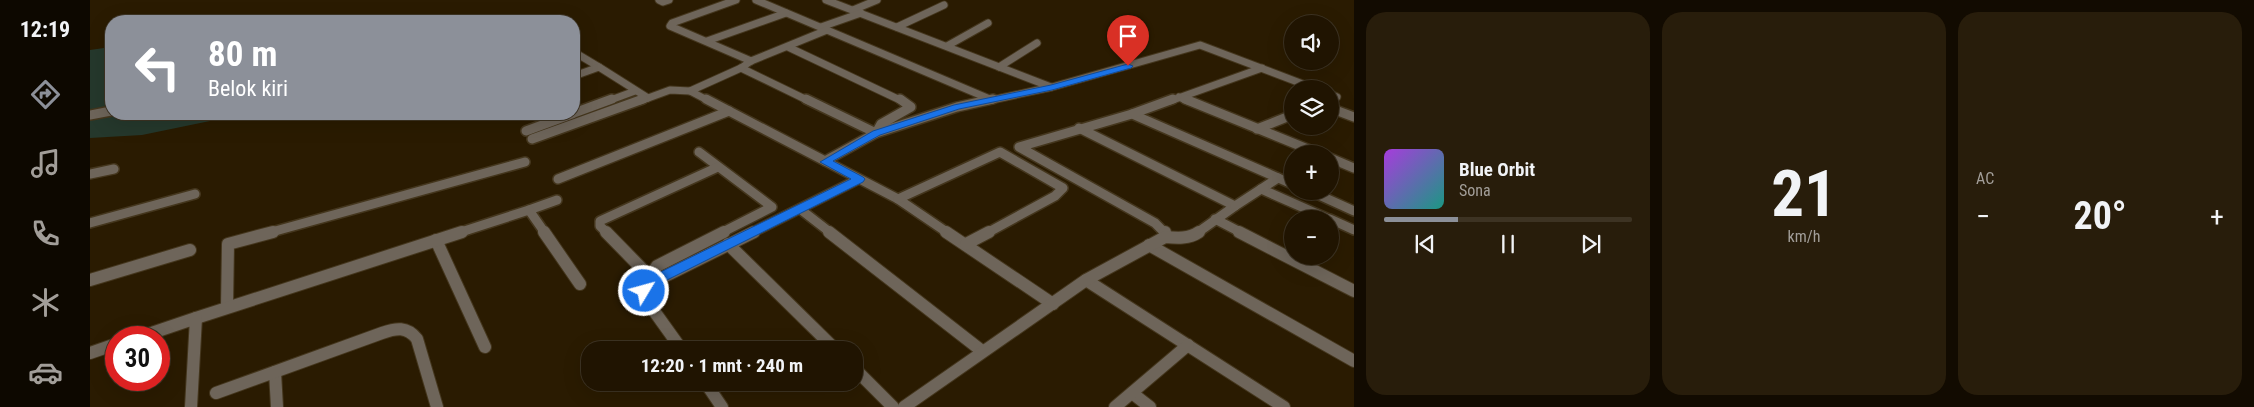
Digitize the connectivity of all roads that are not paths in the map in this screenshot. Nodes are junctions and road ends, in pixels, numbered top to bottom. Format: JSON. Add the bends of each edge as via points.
{"nodes":[{"id":1,"x":659,"y":0,"type":"edge"},
{"id":2,"x":669,"y":0,"type":"edge"},
{"id":3,"x":736,"y":0,"type":"edge"},
{"id":4,"x":756,"y":0,"type":"edge"},
{"id":5,"x":826,"y":0,"type":"edge"},
{"id":6,"x":877,"y":0,"type":"edge"},
{"id":7,"x":944,"y":5,"type":"dead end"},
{"id":8,"x":853,"y":10,"type":"junction"},
{"id":9,"x":786,"y":13,"type":"junction"},
{"id":10,"x":861,"y":13,"type":"junction"},
{"id":11,"x":988,"y":23,"type":"dead end"},
{"id":12,"x":897,"y":27,"type":"junction"},
{"id":13,"x":824,"y":29,"type":"junction"},
{"id":14,"x":707,"y":41,"type":"junction"},
{"id":15,"x":1037,"y":43,"type":"dead end"},
{"id":16,"x":947,"y":46,"type":"junction"},
{"id":17,"x":788,"y":47,"type":"junction"},
{"id":18,"x":580,"y":56,"type":"edge"},
{"id":19,"x":751,"y":61,"type":"junction"},
{"id":20,"x":599,"y":67,"type":"junction"},
{"id":21,"x":1000,"y":67,"type":"junction"},
{"id":22,"x":741,"y":68,"type":"junction"},
{"id":23,"x":1262,"y":68,"type":"junction"},
{"id":24,"x":580,"y":74,"type":"edge"},
{"id":25,"x":1293,"y":80,"type":"edge"},
{"id":26,"x":1052,"y":87,"type":"junction"},
{"id":27,"x":635,"y":91,"type":"junction"},
{"id":28,"x":690,"y":91,"type":"junction"},
{"id":29,"x":1179,"y":97,"type":"junction"},
{"id":30,"x":648,"y":98,"type":"junction"},
{"id":31,"x":992,"y":100,"type":"junction"},
{"id":32,"x":580,"y":111,"type":"edge"},
{"id":33,"x":729,"y":111,"type":"junction"},
{"id":34,"x":1339,"y":111,"type":"edge"},
{"id":35,"x":105,"y":112,"type":"edge"},
{"id":36,"x":1132,"y":114,"type":"junction"},
{"id":37,"x":90,"y":115,"type":"edge"},
{"id":38,"x":1354,"y":117,"type":"edge"},
{"id":39,"x":1284,"y":118,"type":"edge"},
{"id":40,"x":556,"y":120,"type":"edge"},
{"id":41,"x":1079,"y":128,"type":"junction"},
{"id":42,"x":1257,"y":128,"type":"junction"},
{"id":43,"x":526,"y":131,"type":"dead end"},
{"id":44,"x":876,"y":133,"type":"junction"},
{"id":45,"x":532,"y":139,"type":"dead end"},
{"id":46,"x":1298,"y":145,"type":"edge"},
{"id":47,"x":1019,"y":147,"type":"junction"},
{"id":48,"x":698,"y":152,"type":"dead end"},
{"id":49,"x":1000,"y":152,"type":"junction"},
{"id":50,"x":1339,"y":161,"type":"edge"},
{"id":51,"x":525,"y":162,"type":"dead end"},
{"id":52,"x":825,"y":162,"type":"junction"},
{"id":53,"x":1352,"y":165,"type":"edge"},
{"id":54,"x":718,"y":167,"type":"junction"},
{"id":55,"x":114,"y":168,"type":"dead end"},
{"id":56,"x":90,"y":174,"type":"edge"},
{"id":57,"x":1278,"y":178,"type":"junction"},
{"id":58,"x":558,"y":179,"type":"dead end"},
{"id":59,"x":859,"y":179,"type":"junction"},
{"id":60,"x":1284,"y":181,"type":"edge"},
{"id":61,"x":1262,"y":189,"type":"junction"},
{"id":62,"x":195,"y":194,"type":"dead end"},
{"id":63,"x":898,"y":199,"type":"junction"},
{"id":64,"x":557,"y":200,"type":"dead end"},
{"id":65,"x":1330,"y":200,"type":"edge"},
{"id":66,"x":1235,"y":206,"type":"junction"},
{"id":67,"x":772,"y":207,"type":"junction"},
{"id":68,"x":800,"y":209,"type":"junction"},
{"id":69,"x":528,"y":210,"type":"junction"},
{"id":70,"x":1309,"y":210,"type":"edge"},
{"id":71,"x":1354,"y":211,"type":"edge"},
{"id":72,"x":785,"y":216,"type":"junction"},
{"id":73,"x":1214,"y":219,"type":"junction"},
{"id":74,"x":90,"y":222,"type":"edge"},
{"id":75,"x":1339,"y":223,"type":"edge"},
{"id":76,"x":1354,"y":230,"type":"edge"},
{"id":77,"x":1165,"y":237,"type":"junction"},
{"id":78,"x":436,"y":240,"type":"junction"},
{"id":79,"x":728,"y":244,"type":"junction"},
{"id":80,"x":966,"y":244,"type":"junction"},
{"id":81,"x":1149,"y":245,"type":"junction"},
{"id":82,"x":190,"y":250,"type":"dead end"},
{"id":83,"x":90,"y":280,"type":"edge"},
{"id":84,"x":1086,"y":280,"type":"junction"},
{"id":85,"x":647,"y":281,"type":"junction"},
{"id":86,"x":580,"y":284,"type":"dead end"},
{"id":87,"x":1354,"y":292,"type":"edge"},
{"id":88,"x":1053,"y":304,"type":"junction"},
{"id":89,"x":227,"y":307,"type":"junction"},
{"id":90,"x":196,"y":318,"type":"junction"},
{"id":91,"x":170,"y":327,"type":"edge"},
{"id":92,"x":675,"y":341,"type":"edge"},
{"id":93,"x":827,"y":341,"type":"edge"},
{"id":94,"x":1188,"y":345,"type":"junction"},
{"id":95,"x":485,"y":347,"type":"dead end"},
{"id":96,"x":105,"y":348,"type":"edge"},
{"id":97,"x":982,"y":351,"type":"junction"},
{"id":98,"x":90,"y":353,"type":"edge"},
{"id":99,"x":1354,"y":361,"type":"edge"},
{"id":100,"x":275,"y":372,"type":"junction"},
{"id":101,"x":863,"y":377,"type":"edge"},
{"id":102,"x":711,"y":391,"type":"edge"},
{"id":103,"x":216,"y":393,"type":"dead end"},
{"id":104,"x":1132,"y":393,"type":"junction"},
{"id":105,"x":191,"y":407,"type":"edge"},
{"id":106,"x":277,"y":407,"type":"edge"},
{"id":107,"x":437,"y":407,"type":"edge"},
{"id":108,"x":722,"y":407,"type":"edge"},
{"id":109,"x":893,"y":407,"type":"edge"},
{"id":110,"x":904,"y":407,"type":"edge"},
{"id":111,"x":1115,"y":407,"type":"edge"},
{"id":112,"x":1150,"y":407,"type":"edge"},
{"id":113,"x":1284,"y":407,"type":"edge"}],
"edges":[{"from":1,"to":2,"type":"street"},
{"from":3,"to":14,"type":"street","via":[[670,24]]},
{"from":4,"to":9,"type":"street"},
{"from":5,"to":8,"type":"street"},
{"from":6,"to":8,"type":"street"},
{"from":7,"to":12,"type":"street"},
{"from":8,"to":10,"type":"street"},
{"from":9,"to":13,"type":"street"},
{"from":9,"to":14,"type":"street"},
{"from":10,"to":12,"type":"street"},
{"from":10,"to":13,"type":"street"},
{"from":11,"to":16,"type":"street"},
{"from":12,"to":16,"type":"street"},
{"from":13,"to":17,"type":"street"},
{"from":13,"to":31,"type":"street"},
{"from":14,"to":19,"type":"street"},
{"from":15,"to":21,"type":"street"},
{"from":16,"to":21,"type":"street"},
{"from":17,"to":19,"type":"street"},
{"from":17,"to":44,"type":"street","via":[[910,104],[909,108],[882,124]]},
{"from":18,"to":20,"type":"street"},
{"from":19,"to":22,"type":"street"},
{"from":20,"to":24,"type":"street"},
{"from":20,"to":27,"type":"street"},
{"from":21,"to":26,"type":"street"},
{"from":22,"to":28,"type":"street"},
{"from":22,"to":44,"type":"street"},
{"from":23,"to":25,"type":"street"},
{"from":23,"to":26,"type":"street","via":[[1200,45]]},
{"from":23,"to":29,"type":"street"},
{"from":26,"to":31,"type":"street"},
{"from":27,"to":30,"type":"street"},
{"from":27,"to":32,"type":"street"},
{"from":28,"to":30,"type":"street","via":[[678,89]]},
{"from":28,"to":33,"type":"street"},
{"from":29,"to":36,"type":"street"},
{"from":29,"to":42,"type":"street"},
{"from":30,"to":45,"type":"street"},
{"from":31,"to":44,"type":"street","via":[[957,107]]},
{"from":33,"to":52,"type":"street"},
{"from":33,"to":58,"type":"street"},
{"from":34,"to":38,"type":"street"},
{"from":35,"to":37,"type":"street"},
{"from":36,"to":41,"type":"street"},
{"from":36,"to":57,"type":"street"},
{"from":39,"to":42,"type":"street"},
{"from":40,"to":43,"type":"street"},
{"from":41,"to":47,"type":"street"},
{"from":41,"to":66,"type":"street"},
{"from":42,"to":46,"type":"street"},
{"from":44,"to":52,"type":"street"},
{"from":47,"to":49,"type":"street"},
{"from":47,"to":77,"type":"street","via":[[1155,223],[1166,233]]},
{"from":48,"to":54,"type":"street"},
{"from":49,"to":63,"type":"street"},
{"from":49,"to":80,"type":"street","via":[[1063,188],[1055,196]]},
{"from":50,"to":53,"type":"street"},
{"from":51,"to":89,"type":"street","via":[[228,244]]},
{"from":52,"to":59,"type":"street"},
{"from":54,"to":67,"type":"street"},
{"from":54,"to":85,"type":"street","via":[[600,221],[600,226]]},
{"from":55,"to":56,"type":"street"},
{"from":57,"to":60,"type":"street"},
{"from":57,"to":61,"type":"street"},
{"from":59,"to":63,"type":"street"},
{"from":59,"to":68,"type":"street"},
{"from":61,"to":66,"type":"street"},
{"from":61,"to":70,"type":"street"},
{"from":62,"to":74,"type":"street"},
{"from":63,"to":80,"type":"street"},
{"from":64,"to":69,"type":"street"},
{"from":65,"to":71,"type":"street"},
{"from":66,"to":73,"type":"street"},
{"from":67,"to":72,"type":"street"},
{"from":67,"to":85,"type":"street","via":[[657,266]]},
{"from":68,"to":72,"type":"street"},
{"from":68,"to":97,"type":"street"},
{"from":69,"to":78,"type":"street"},
{"from":69,"to":86,"type":"street"},
{"from":72,"to":79,"type":"street"},
{"from":73,"to":77,"type":"street","via":[[1194,235]]},
{"from":73,"to":87,"type":"street"},
{"from":75,"to":76,"type":"street"},
{"from":77,"to":81,"type":"street"},
{"from":78,"to":89,"type":"street"},
{"from":78,"to":95,"type":"street"},
{"from":79,"to":85,"type":"street"},
{"from":79,"to":93,"type":"street"},
{"from":80,"to":88,"type":"street"},
{"from":81,"to":84,"type":"street"},
{"from":81,"to":99,"type":"street"},
{"from":82,"to":83,"type":"street"},
{"from":84,"to":88,"type":"street"},
{"from":84,"to":94,"type":"street"},
{"from":85,"to":92,"type":"street","via":[[644,298]]},
{"from":88,"to":97,"type":"street"},
{"from":89,"to":90,"type":"street"},
{"from":90,"to":91,"type":"street"},
{"from":90,"to":105,"type":"street"},
{"from":94,"to":104,"type":"street"},
{"from":94,"to":113,"type":"street"},
{"from":96,"to":98,"type":"street"},
{"from":97,"to":110,"type":"street"},
{"from":100,"to":103,"type":"street"},
{"from":100,"to":106,"type":"street"},
{"from":100,"to":107,"type":"street","via":[[394,329],[405,329],[417,339]]},
{"from":101,"to":109,"type":"street"},
{"from":102,"to":108,"type":"street"},
{"from":104,"to":111,"type":"street"},
{"from":104,"to":112,"type":"street"}]}
